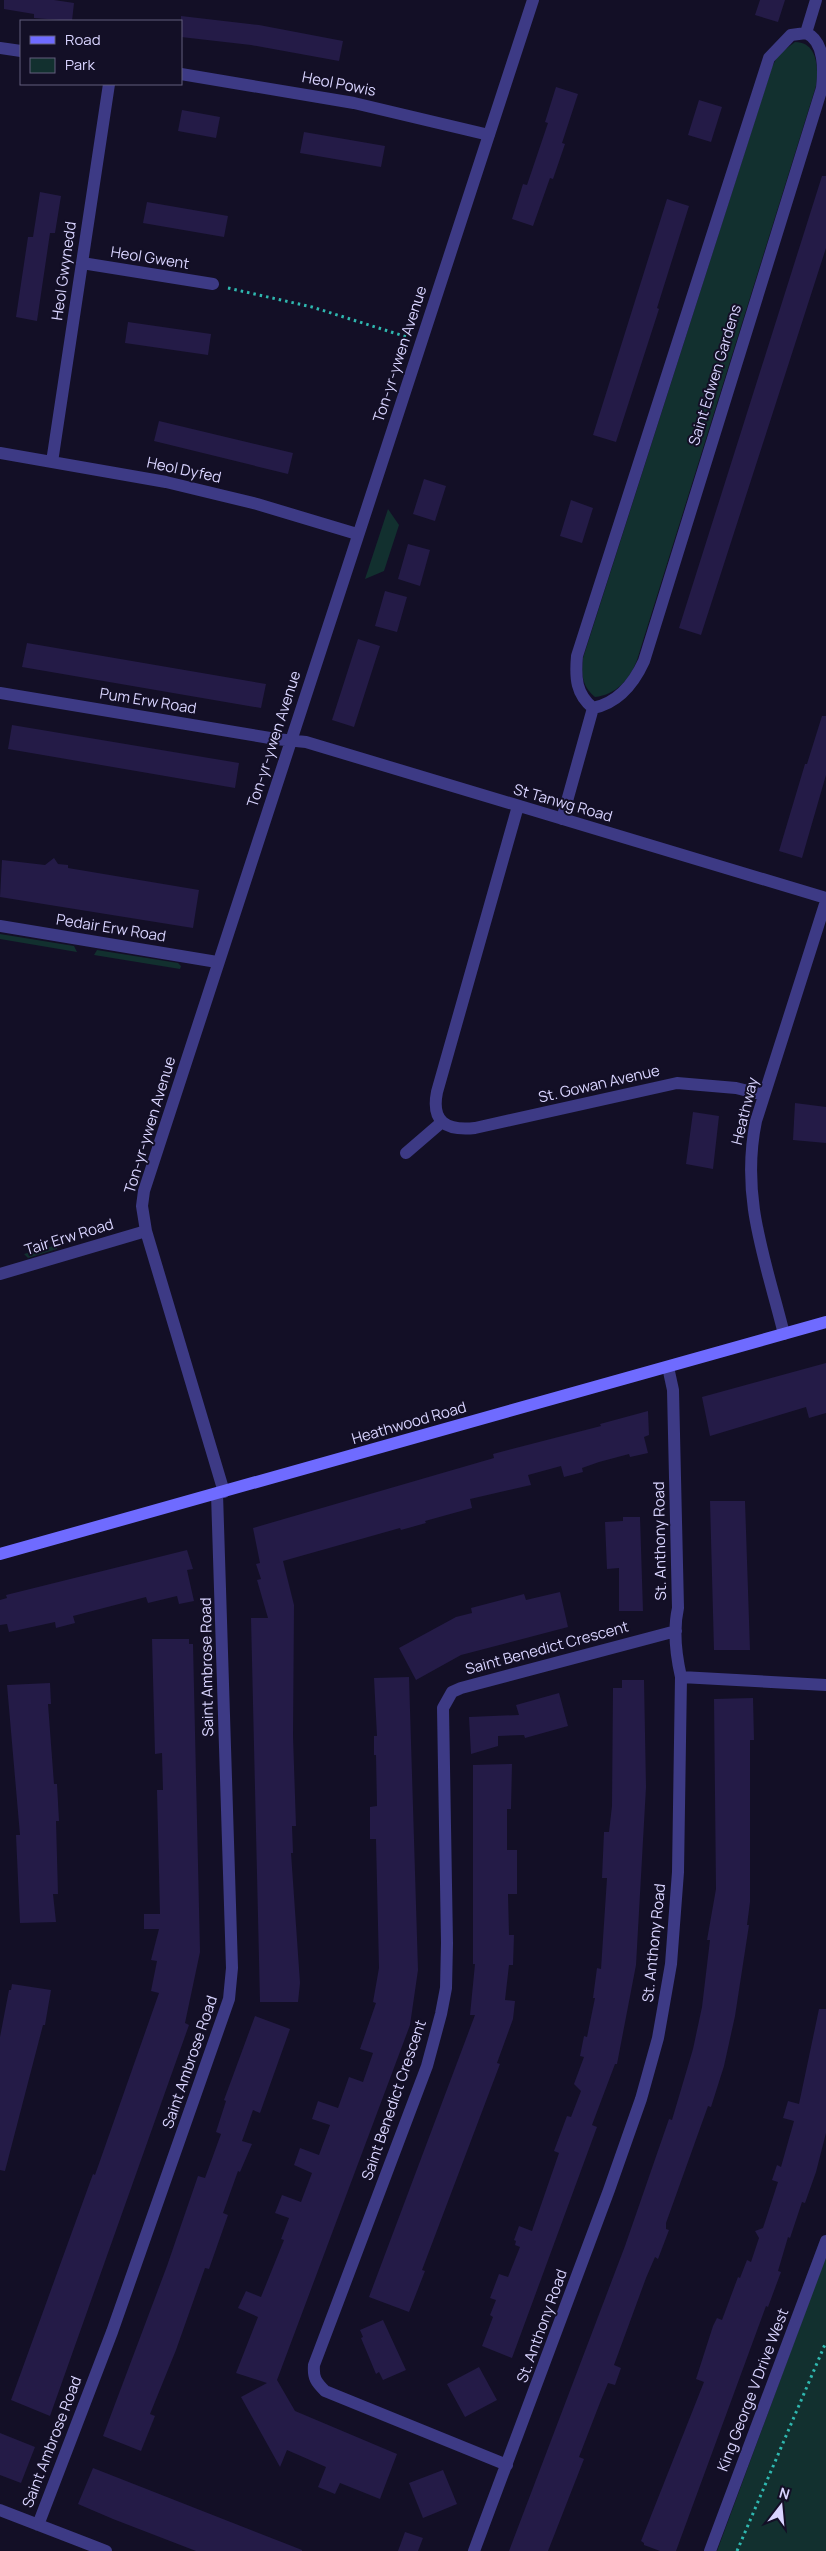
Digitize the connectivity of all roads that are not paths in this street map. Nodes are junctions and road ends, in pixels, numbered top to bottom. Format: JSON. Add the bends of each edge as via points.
{"nodes":[{"id":1,"x":533,"y":0,"type":"edge"},
{"id":2,"x":816,"y":0,"type":"edge"},
{"id":3,"x":806,"y":33,"type":"junction"},
{"id":4,"x":0,"y":48,"type":"edge"},
{"id":5,"x":20,"y":51,"type":"edge"},
{"id":6,"x":182,"y":74,"type":"edge"},
{"id":7,"x":109,"y":85,"type":"edge"},
{"id":8,"x":489,"y":134,"type":"junction"},
{"id":9,"x":82,"y":263,"type":"junction"},
{"id":10,"x":213,"y":284,"type":"road end"},
{"id":11,"x":0,"y":453,"type":"edge"},
{"id":12,"x":52,"y":462,"type":"junction"},
{"id":13,"x":357,"y":534,"type":"junction"},
{"id":14,"x":0,"y":693,"type":"edge"},
{"id":15,"x":593,"y":708,"type":"junction"},
{"id":16,"x":291,"y":740,"type":"junction"},
{"id":17,"x":518,"y":806,"type":"junction"},
{"id":18,"x":562,"y":819,"type":"junction"},
{"id":19,"x":826,"y":899,"type":"edge"},
{"id":20,"x":0,"y":926,"type":"edge"},
{"id":21,"x":217,"y":962,"type":"junction"},
{"id":22,"x":764,"y":1095,"type":"junction"},
{"id":23,"x":442,"y":1122,"type":"junction"},
{"id":24,"x":406,"y":1153,"type":"dead end"},
{"id":25,"x":146,"y":1231,"type":"junction"},
{"id":26,"x":0,"y":1274,"type":"edge"},
{"id":27,"x":826,"y":1322,"type":"edge"},
{"id":28,"x":784,"y":1334,"type":"junction"},
{"id":29,"x":668,"y":1367,"type":"junction"},
{"id":30,"x":220,"y":1493,"type":"junction"},
{"id":31,"x":0,"y":1554,"type":"edge"},
{"id":32,"x":676,"y":1632,"type":"junction"},
{"id":33,"x":681,"y":1677,"type":"junction"},
{"id":34,"x":826,"y":1685,"type":"edge"},
{"id":35,"x":826,"y":2241,"type":"edge"},
{"id":36,"x":507,"y":2465,"type":"junction"},
{"id":37,"x":0,"y":2510,"type":"edge"},
{"id":38,"x":38,"y":2525,"type":"junction"},
{"id":39,"x":106,"y":2551,"type":"edge"},
{"id":40,"x":474,"y":2551,"type":"edge"},
{"id":41,"x":710,"y":2551,"type":"edge"}],
"edges":[{"from":1,"to":8,"type":"street","name":"Ton-yr-ywen Avenue"},
{"from":2,"to":3,"type":"street"},
{"from":3,"to":15,"type":"street","via":[[791,35],[769,58],[582,639],[577,656],[578,688],[582,699]]},
{"from":3,"to":15,"type":"street","name":"Saint Edwen Gardens","via":[[812,35],[819,47],[824,75],[822,88],[647,651],[638,674],[628,686],[614,700]]},
{"from":4,"to":5,"type":"street"},
{"from":6,"to":8,"type":"street","name":"Heol Powis","via":[[354,103]]},
{"from":7,"to":9,"type":"street","name":"Heol Gwynedd"},
{"from":8,"to":13,"type":"street","name":"Ton-yr-ywen Avenue"},
{"from":9,"to":10,"type":"street","name":"Heol Gwent"},
{"from":9,"to":12,"type":"street","name":"Heol Gwynedd"},
{"from":11,"to":12,"type":"street","name":"Heol Dyfed"},
{"from":12,"to":13,"type":"street","name":"Heol Dyfed","via":[[226,496]]},
{"from":13,"to":16,"type":"street","name":"Ton-yr-ywen Avenue"},
{"from":14,"to":16,"type":"street","name":"Pum Erw Road"},
{"from":15,"to":18,"type":"street"},
{"from":16,"to":17,"type":"street","name":"St Tanwg Road"},
{"from":16,"to":21,"type":"street","name":"Ton-yr-ywen Avenue"},
{"from":17,"to":18,"type":"street","name":"St Tanwg Road"},
{"from":17,"to":23,"type":"street","via":[[437,1092],[434,1105]]},
{"from":18,"to":19,"type":"street","name":"St Tanwg Road"},
{"from":19,"to":22,"type":"street","name":"Heathway"},
{"from":20,"to":21,"type":"street","name":"Pedair Erw Road"},
{"from":21,"to":25,"type":"street","name":"Ton-yr-ywen Avenue","via":[[144,1192],[142,1206]]},
{"from":22,"to":23,"type":"street","name":"St. Gowan Avenue","via":[[736,1088],[678,1083],[475,1128],[461,1130]]},
{"from":22,"to":28,"type":"street","name":"Heathway","via":[[752,1143],[753,1212]]},
{"from":23,"to":24,"type":"street"},
{"from":25,"to":26,"type":"street","name":"Tair Erw Road"},
{"from":25,"to":30,"type":"street","name":"Ton-yr-ywen Avenue"},
{"from":27,"to":28,"type":"street","name":"Heathwood Road"},
{"from":28,"to":29,"type":"street","name":"Heathwood Road"},
{"from":29,"to":30,"type":"street","name":"Heathwood Road"},
{"from":29,"to":32,"type":"street","name":"St. Anthony Road","via":[[673,1390]]},
{"from":30,"to":31,"type":"street","name":"Heathwood Road"},
{"from":30,"to":38,"type":"street","name":"Saint Ambrose Road","via":[[232,1968],[230,1999],[112,2332]]},
{"from":32,"to":33,"type":"street","name":"St. Anthony Road"},
{"from":32,"to":36,"type":"street","name":"Saint Benedict Crescent","via":[[461,1688],[452,1692],[443,1708],[447,1943],[446,1988],[441,2014],[427,2066],[313,2374],[325,2391]]},
{"from":33,"to":34,"type":"street"},
{"from":33,"to":36,"type":"street","name":"St. Anthony Road","via":[[678,1872],[671,1964],[658,2038],[641,2099]]},
{"from":35,"to":41,"type":"street","name":"King George V Drive West"},
{"from":36,"to":40,"type":"street","name":"St. Anthony Road"},
{"from":37,"to":38,"type":"street"},
{"from":38,"to":39,"type":"street"}]}
